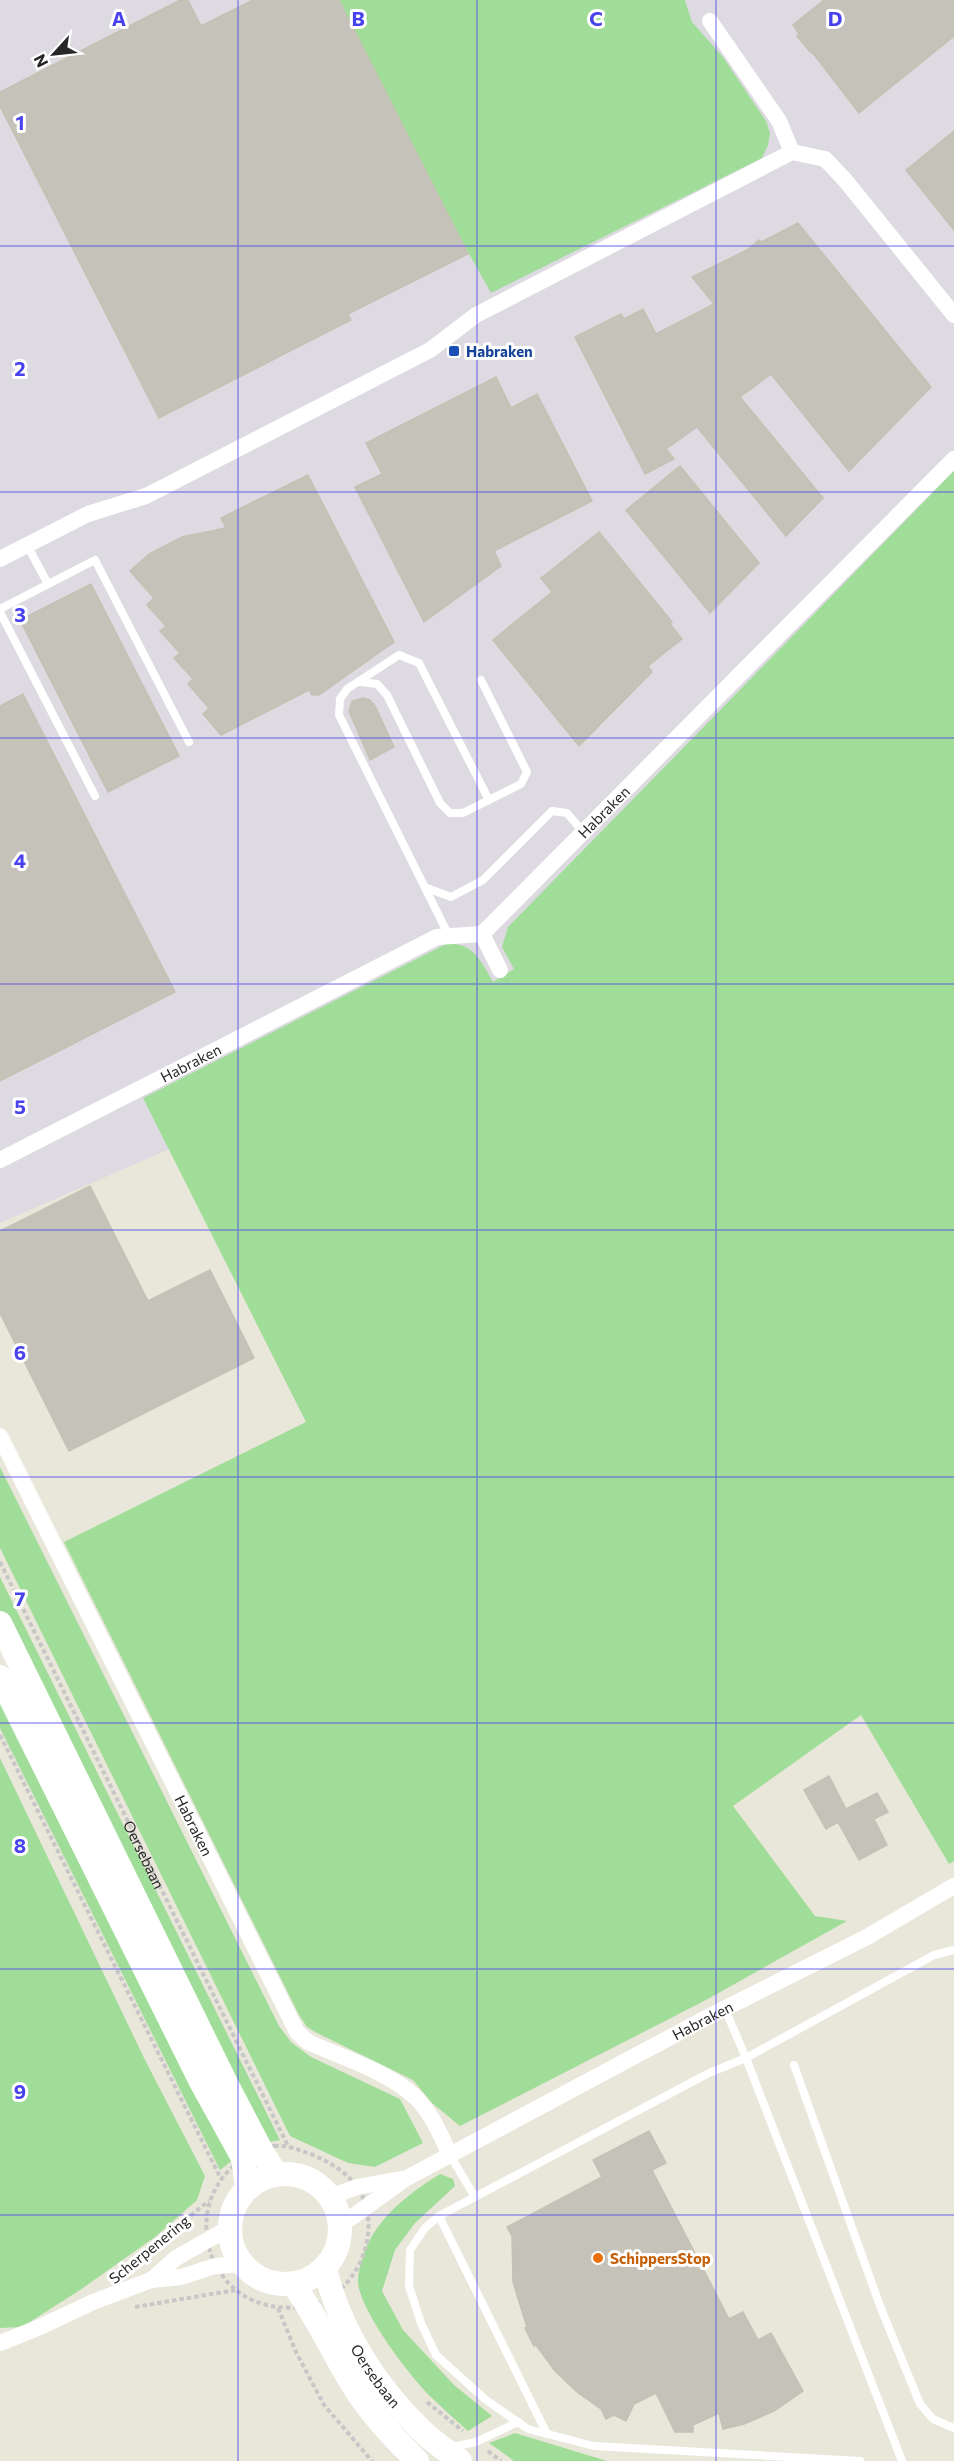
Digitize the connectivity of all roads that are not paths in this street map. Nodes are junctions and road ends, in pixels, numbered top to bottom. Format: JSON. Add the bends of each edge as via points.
{"nodes":[{"id":1,"x":710,"y":21,"type":"dead end"},
{"id":2,"x":792,"y":152,"type":"junction"},
{"id":3,"x":954,"y":315,"type":"edge"},
{"id":4,"x":954,"y":459,"type":"edge"},
{"id":5,"x":27,"y":545,"type":"junction"},
{"id":6,"x":0,"y":559,"type":"edge"},
{"id":7,"x":48,"y":584,"type":"junction"},
{"id":8,"x":0,"y":611,"type":"edge"},
{"id":9,"x":481,"y":680,"type":"dead end"},
{"id":10,"x":360,"y":682,"type":"junction"},
{"id":11,"x":189,"y":742,"type":"dead end"},
{"id":12,"x":95,"y":796,"type":"dead end"},
{"id":13,"x":489,"y":800,"type":"junction"},
{"id":14,"x":584,"y":833,"type":"junction"},
{"id":15,"x":426,"y":888,"type":"junction"},
{"id":16,"x":482,"y":934,"type":"junction"},
{"id":17,"x":450,"y":936,"type":"junction"},
{"id":18,"x":500,"y":970,"type":"dead end"},
{"id":19,"x":0,"y":1160,"type":"edge"},
{"id":20,"x":0,"y":1436,"type":"edge"},
{"id":21,"x":0,"y":1623,"type":"edge"},
{"id":22,"x":0,"y":1677,"type":"edge"},
{"id":23,"x":954,"y":1886,"type":"edge"},
{"id":24,"x":954,"y":1950,"type":"edge"},
{"id":25,"x":725,"y":2009,"type":"junction"},
{"id":26,"x":746,"y":2058,"type":"junction"},
{"id":27,"x":794,"y":2065,"type":"dead end"},
{"id":28,"x":252,"y":2154,"type":"junction"},
{"id":29,"x":450,"y":2155,"type":"junction"},
{"id":30,"x":276,"y":2174,"type":"junction"},
{"id":31,"x":405,"y":2179,"type":"junction"},
{"id":32,"x":248,"y":2187,"type":"junction"},
{"id":33,"x":330,"y":2197,"type":"junction"},
{"id":34,"x":475,"y":2197,"type":"junction"},
{"id":35,"x":439,"y":2216,"type":"junction"},
{"id":36,"x":341,"y":2225,"type":"junction"},
{"id":37,"x":229,"y":2228,"type":"junction"},
{"id":38,"x":242,"y":2264,"type":"junction"},
{"id":39,"x":325,"y":2268,"type":"junction"},
{"id":40,"x":151,"y":2280,"type":"junction"},
{"id":41,"x":292,"y":2284,"type":"junction"},
{"id":42,"x":0,"y":2343,"type":"edge"},
{"id":43,"x":518,"y":2422,"type":"junction"},
{"id":44,"x":954,"y":2428,"type":"edge"},
{"id":45,"x":547,"y":2434,"type":"junction"},
{"id":46,"x":452,"y":2455,"type":"edge"},
{"id":47,"x":417,"y":2461,"type":"edge"},
{"id":48,"x":861,"y":2461,"type":"edge"},
{"id":49,"x":902,"y":2461,"type":"edge"}],
"edges":[{"from":1,"to":2,"type":"street","via":[[779,121]]},
{"from":2,"to":3,"type":"street","via":[[825,159]]},
{"from":2,"to":5,"type":"street","via":[[476,315],[430,350],[220,458],[146,496],[88,514]]},
{"from":4,"to":14,"type":"street","name":"Habraken"},
{"from":5,"to":6,"type":"street"},
{"from":5,"to":7,"type":"lane"},
{"from":7,"to":8,"type":"lane"},
{"from":7,"to":11,"type":"lane","via":[[95,560]]},
{"from":8,"to":12,"type":"lane"},
{"from":9,"to":13,"type":"lane","via":[[527,772],[521,784]]},
{"from":10,"to":13,"type":"lane","via":[[376,684],[387,695],[440,803],[450,813],[463,813]]},
{"from":10,"to":13,"type":"lane","via":[[399,655],[419,663]]},
{"from":10,"to":15,"type":"lane","via":[[347,689],[340,699],[339,715]]},
{"from":14,"to":15,"type":"lane","via":[[567,813],[552,811],[483,880],[451,897]]},
{"from":14,"to":16,"type":"street","name":"Habraken"},
{"from":15,"to":17,"type":"lane"},
{"from":16,"to":17,"type":"street","name":"Habraken"},
{"from":16,"to":18,"type":"street"},
{"from":17,"to":19,"type":"street","name":"Habraken","via":[[437,937]]},
{"from":20,"to":29,"type":"street","name":"Habraken","via":[[297,2032],[308,2042],[390,2080],[413,2096],[433,2120]]},
{"from":21,"to":28,"type":"main road","name":"Oersebaan"},
{"from":22,"to":28,"type":"main road","name":"Oersebaan","via":[[201,2082]]},
{"from":23,"to":25,"type":"street","name":"Habraken","via":[[867,1937]]},
{"from":24,"to":26,"type":"lane","via":[[934,1955]]},
{"from":25,"to":26,"type":"lane"},
{"from":25,"to":29,"type":"street","name":"Habraken"},
{"from":26,"to":34,"type":"lane","via":[[709,2073]]},
{"from":26,"to":49,"type":"lane"},
{"from":27,"to":44,"type":"lane","via":[[880,2306],[920,2404],[933,2419]]},
{"from":28,"to":30,"type":"main road","name":"Oersebaan"},
{"from":28,"to":32,"type":"main road","name":"Oersebaan"},
{"from":29,"to":31,"type":"street","name":"Habraken"},
{"from":29,"to":34,"type":"lane"},
{"from":30,"to":32,"type":"main road"},
{"from":30,"to":33,"type":"main road","via":[[296,2174],[314,2181]]},
{"from":31,"to":33,"type":"street","name":"Habraken","via":[[357,2187]]},
{"from":31,"to":36,"type":"street","name":"Habraken"},
{"from":32,"to":37,"type":"main road","via":[[234,2206]]},
{"from":33,"to":36,"type":"main road"},
{"from":34,"to":35,"type":"lane"},
{"from":35,"to":43,"type":"lane","via":[[410,2250],[409,2286],[421,2323],[436,2355],[486,2400]]},
{"from":35,"to":45,"type":"lane"},
{"from":36,"to":39,"type":"main road","via":[[338,2248]]},
{"from":37,"to":38,"type":"main road"},
{"from":37,"to":40,"type":"street","name":"Scherpenering","via":[[176,2258]]},
{"from":38,"to":40,"type":"street","name":"Scherpenering"},
{"from":38,"to":41,"type":"main road","via":[[256,2276]]},
{"from":39,"to":41,"type":"main road"},
{"from":39,"to":46,"type":"main road","name":"Oersebaan","via":[[344,2289],[340,2316],[371,2373],[420,2430]]},
{"from":40,"to":42,"type":"street","name":"Scherpenering"},
{"from":41,"to":47,"type":"main road","name":"Oersebaan","via":[[309,2306],[355,2388],[388,2432]]},
{"from":43,"to":45,"type":"lane"},
{"from":43,"to":46,"type":"lane"},
{"from":45,"to":48,"type":"lane","via":[[594,2446]]}]}
